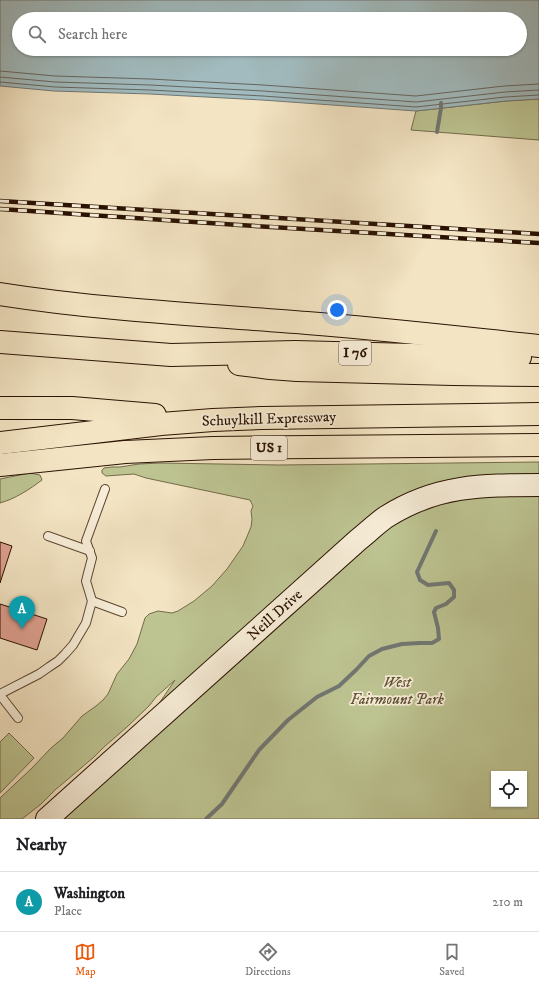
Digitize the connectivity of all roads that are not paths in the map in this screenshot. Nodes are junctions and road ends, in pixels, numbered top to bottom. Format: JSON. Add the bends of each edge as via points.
{"nodes":[{"id":1,"x":0,"y":294,"type":"edge"},
{"id":2,"x":0,"y":342,"type":"edge"},
{"id":3,"x":539,"y":346,"type":"edge"},
{"id":4,"x":171,"y":355,"type":"junction"},
{"id":5,"x":539,"y":357,"type":"edge"},
{"id":6,"x":539,"y":375,"type":"edge"},
{"id":7,"x":0,"y":408,"type":"edge"},
{"id":8,"x":539,"y":414,"type":"edge"},
{"id":9,"x":213,"y":420,"type":"junction"},
{"id":10,"x":0,"y":443,"type":"edge"},
{"id":11,"x":539,"y":445,"type":"edge"},
{"id":12,"x":0,"y":465,"type":"edge"},
{"id":13,"x":539,"y":485,"type":"edge"},
{"id":14,"x":105,"y":489,"type":"dead end"},
{"id":15,"x":48,"y":536,"type":"dead end"},
{"id":16,"x":90,"y":551,"type":"junction"},
{"id":17,"x":92,"y":601,"type":"junction"},
{"id":18,"x":122,"y":612,"type":"dead end"},
{"id":19,"x":0,"y":695,"type":"edge"},
{"id":20,"x":18,"y":718,"type":"dead end"},
{"id":21,"x":47,"y":819,"type":"edge"}],
"edges":[{"from":1,"to":3,"type":"highway","via":[[174,314],[308,323]]},
{"from":2,"to":4,"type":"highway","number":"I 76"},
{"from":4,"to":5,"type":"highway","number":"I 76","via":[[295,352]]},
{"from":4,"to":6,"type":"highway","via":[[298,370]]},
{"from":7,"to":9,"type":"highway","via":[[72,408]]},
{"from":8,"to":9,"type":"highway","name":"Schuylkill Expressway"},
{"from":9,"to":10,"type":"highway","name":"Schuylkill Expressway"},
{"from":11,"to":12,"type":"highway","number":"US 1","via":[[169,450]]},
{"from":13,"to":21,"type":"main road","name":"Neill Drive","via":[[469,487],[412,503],[385,518]]},
{"from":14,"to":16,"type":"lane","via":[[86,541]]},
{"from":15,"to":16,"type":"lane"},
{"from":16,"to":17,"type":"lane","via":[[92,558],[86,581]]},
{"from":17,"to":18,"type":"lane"},
{"from":17,"to":19,"type":"lane","via":[[86,623],[65,654],[49,667]]},
{"from":19,"to":20,"type":"lane"}]}
